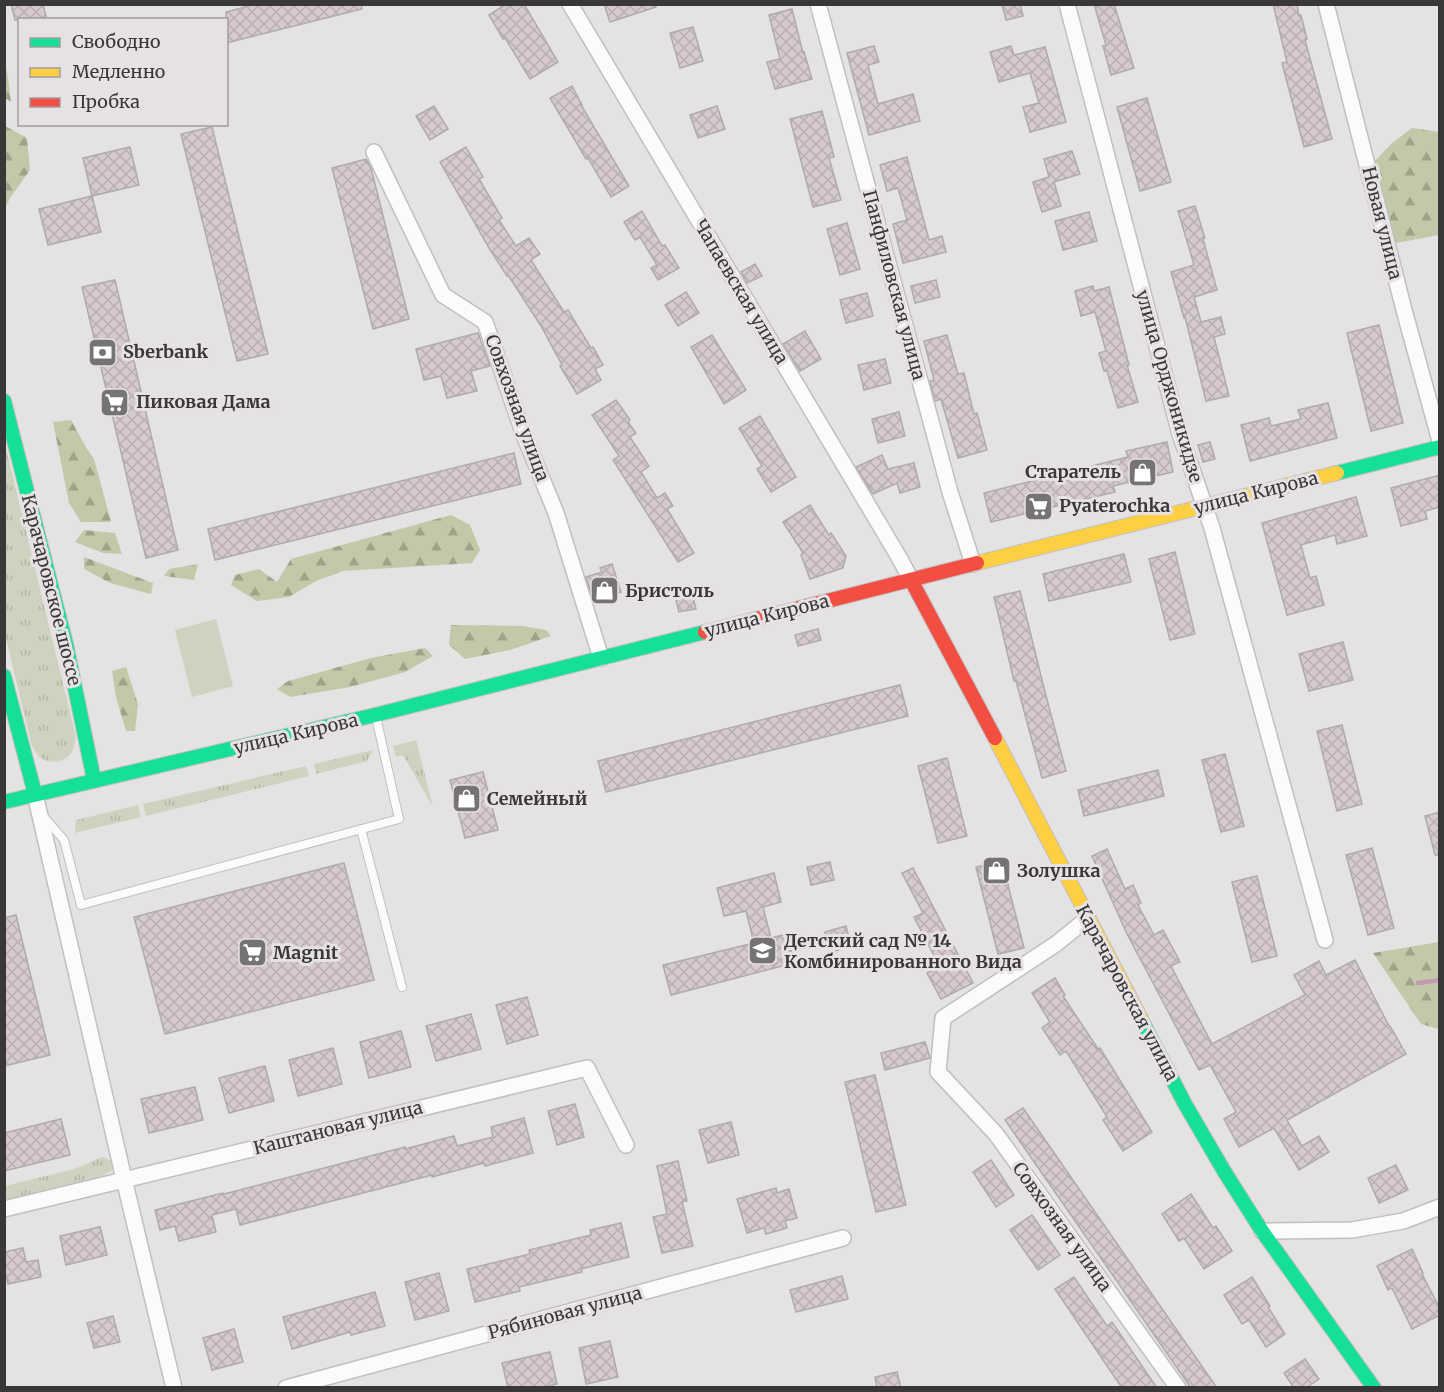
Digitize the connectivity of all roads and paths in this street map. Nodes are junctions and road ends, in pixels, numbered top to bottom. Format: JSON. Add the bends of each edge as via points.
{"nodes":[{"id":1,"x":570,"y":4,"type":"edge"},
{"id":2,"x":818,"y":4,"type":"edge"},
{"id":3,"x":1067,"y":4,"type":"edge"},
{"id":4,"x":1326,"y":4,"type":"edge"},
{"id":5,"x":374,"y":152,"type":"dead end"},
{"id":6,"x":4,"y":401,"type":"edge"},
{"id":7,"x":1440,"y":441,"type":"edge"},
{"id":8,"x":1440,"y":447,"type":"edge"},
{"id":9,"x":1204,"y":506,"type":"junction"},
{"id":10,"x":973,"y":564,"type":"junction"},
{"id":11,"x":911,"y":580,"type":"junction"},
{"id":12,"x":601,"y":658,"type":"junction"},
{"id":13,"x":4,"y":676,"type":"edge"},
{"id":14,"x":375,"y":715,"type":"junction"},
{"id":15,"x":94,"y":780,"type":"junction"},
{"id":16,"x":34,"y":794,"type":"junction"},
{"id":17,"x":4,"y":802,"type":"edge"},
{"id":18,"x":39,"y":811,"type":"junction"},
{"id":19,"x":361,"y":829,"type":"junction"},
{"id":20,"x":1088,"y":918,"type":"junction"},
{"id":21,"x":1325,"y":940,"type":"dead end"},
{"id":22,"x":402,"y":987,"type":"dead end"},
{"id":23,"x":626,"y":1145,"type":"dead end"},
{"id":24,"x":124,"y":1179,"type":"junction"},
{"id":25,"x":1440,"y":1207,"type":"edge"},
{"id":26,"x":4,"y":1209,"type":"edge"},
{"id":27,"x":1262,"y":1231,"type":"junction"},
{"id":28,"x":843,"y":1238,"type":"dead end"},
{"id":29,"x":174,"y":1388,"type":"edge"},
{"id":30,"x":286,"y":1388,"type":"edge"},
{"id":31,"x":1178,"y":1388,"type":"edge"},
{"id":32,"x":1374,"y":1388,"type":"edge"}],
"edges":[{"from":1,"to":11,"type":"street","name":"Чапаевская улица"},
{"from":2,"to":10,"type":"street","name":"Панфиловская улица"},
{"from":3,"to":9,"type":"street","name":"улица Орджоникидзе","via":[[1180,434]]},
{"from":4,"to":7,"type":"street","name":"Новая улица"},
{"from":5,"to":12,"type":"street","name":"Совхозная улица","via":[[443,295],[486,322],[556,513]]},
{"from":6,"to":15,"type":"street","name":"Карачаровское шоссе","via":[[66,644]]},
{"from":8,"to":9,"type":"street","name":"улица Кирова"},
{"from":9,"to":10,"type":"street","name":"улица Кирова"},
{"from":9,"to":21,"type":"street","name":"улица Орджоникидзе"},
{"from":10,"to":11,"type":"street","name":"улица Кирова"},
{"from":11,"to":12,"type":"street","name":"улица Кирова"},
{"from":11,"to":20,"type":"street","name":"Карачаровская улица"},
{"from":12,"to":14,"type":"street","name":"улица Кирова"},
{"from":13,"to":16,"type":"street"},
{"from":14,"to":15,"type":"street","name":"улица Кирова"},
{"from":14,"to":19,"type":"lane","via":[[399,819]]},
{"from":15,"to":16,"type":"street","name":"улица Кирова"},
{"from":16,"to":17,"type":"street","name":"улица Кирова"},
{"from":16,"to":18,"type":"street"},
{"from":18,"to":19,"type":"lane","via":[[64,840],[81,905]]},
{"from":18,"to":24,"type":"street"},
{"from":19,"to":22,"type":"lane"},
{"from":20,"to":27,"type":"street","name":"Карачаровская улица","via":[[1185,1104]]},
{"from":20,"to":31,"type":"street","name":"Совхозная улица","via":[[1056,944],[943,1018],[938,1072],[996,1134]]},
{"from":23,"to":24,"type":"street","name":"Каштановая улица","via":[[587,1068]]},
{"from":24,"to":26,"type":"street","name":"Каштановая улица"},
{"from":24,"to":29,"type":"street"},
{"from":25,"to":27,"type":"street","via":[[1402,1221],[1352,1230]]},
{"from":27,"to":32,"type":"street","name":"Карачаровская улица"},
{"from":28,"to":30,"type":"street","name":"Рябиновая улица"}]}
